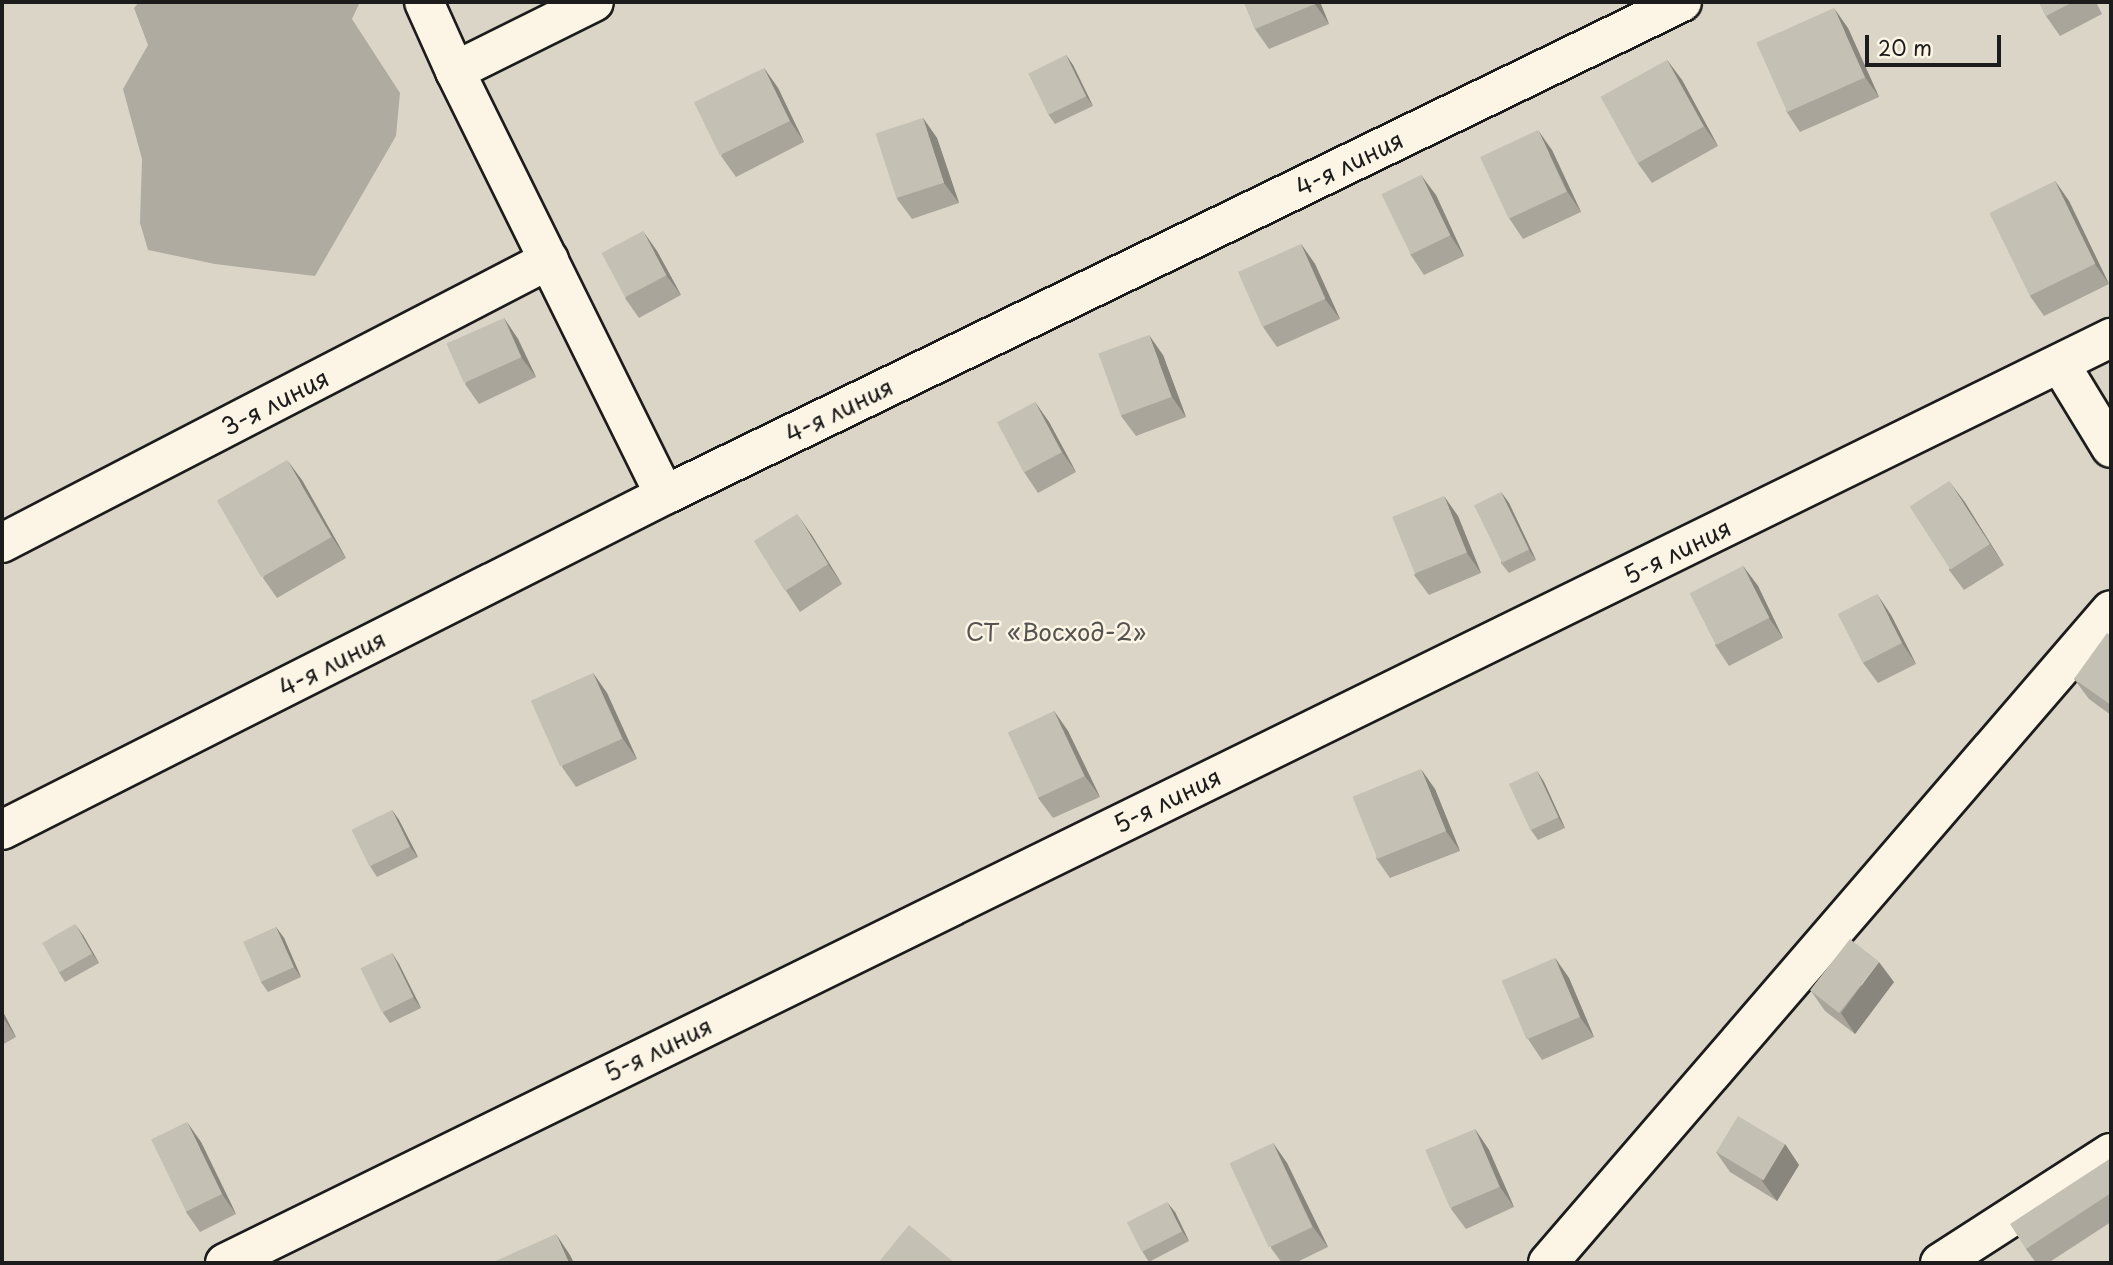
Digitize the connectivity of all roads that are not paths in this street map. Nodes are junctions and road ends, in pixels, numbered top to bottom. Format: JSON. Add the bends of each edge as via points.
{"nodes":[{"id":1,"x":424,"y":2,"type":"edge"},
{"id":2,"x":594,"y":2,"type":"edge"},
{"id":3,"x":1682,"y":2,"type":"edge"},
{"id":4,"x":455,"y":71,"type":"junction"},
{"id":5,"x":549,"y":260,"type":"junction"},
{"id":6,"x":2111,"y":338,"type":"edge"},
{"id":7,"x":2060,"y":364,"type":"junction"},
{"id":8,"x":2111,"y":448,"type":"edge"},
{"id":9,"x":664,"y":495,"type":"junction"},
{"id":10,"x":2,"y":543,"type":"edge"},
{"id":11,"x":2111,"y":610,"type":"edge"},
{"id":12,"x":2,"y":830,"type":"edge"},
{"id":13,"x":2111,"y":1153,"type":"edge"},
{"id":14,"x":225,"y":1263,"type":"edge"},
{"id":15,"x":1548,"y":1263,"type":"edge"},
{"id":16,"x":1940,"y":1263,"type":"edge"}],
"edges":[{"from":1,"to":4,"type":"street"},
{"from":2,"to":4,"type":"street"},
{"from":3,"to":9,"type":"street","name":"4-я линия"},
{"from":4,"to":5,"type":"street"},
{"from":5,"to":9,"type":"street"},
{"from":5,"to":10,"type":"street","name":"3-я линия"},
{"from":6,"to":7,"type":"street","name":"5-я линия"},
{"from":7,"to":8,"type":"street"},
{"from":7,"to":14,"type":"street","name":"5-я линия"},
{"from":9,"to":12,"type":"street","name":"4-я линия"},
{"from":11,"to":15,"type":"street"},
{"from":13,"to":16,"type":"street"}]}
